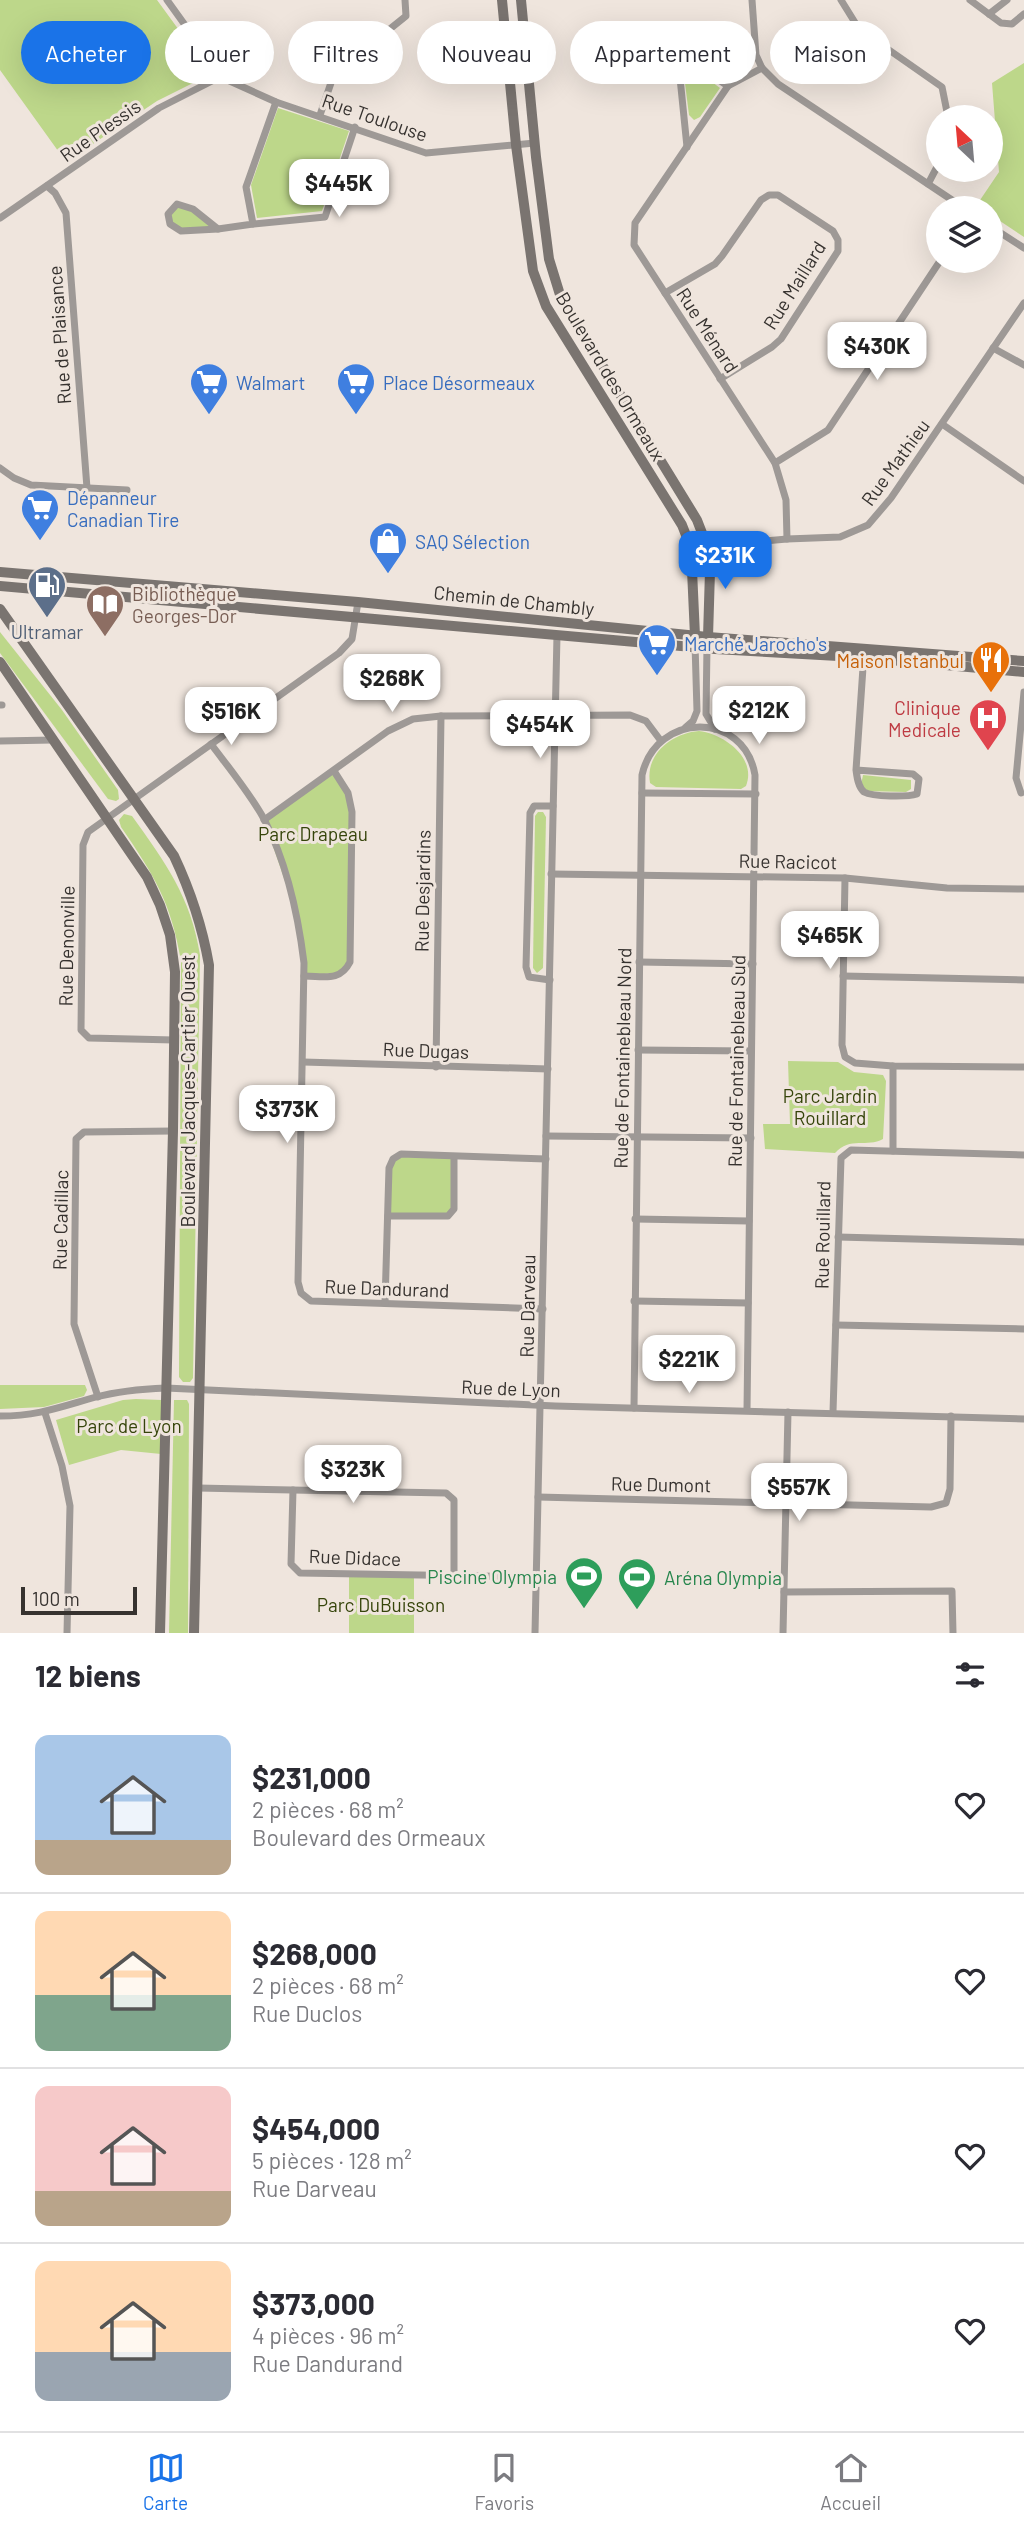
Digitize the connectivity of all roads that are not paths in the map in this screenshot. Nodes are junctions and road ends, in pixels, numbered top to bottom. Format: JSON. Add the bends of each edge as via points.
{"nodes":[{"id":1,"x":167,"y":0,"type":"edge"},
{"id":2,"x":405,"y":0,"type":"edge"},
{"id":3,"x":502,"y":0,"type":"edge"},
{"id":4,"x":522,"y":0,"type":"edge"},
{"id":5,"x":752,"y":0,"type":"edge"},
{"id":6,"x":841,"y":0,"type":"edge"},
{"id":7,"x":970,"y":0,"type":"edge"},
{"id":8,"x":1007,"y":0,"type":"edge"},
{"id":9,"x":989,"y":14,"type":"junction"},
{"id":10,"x":1024,"y":14,"type":"edge"},
{"id":11,"x":182,"y":21,"type":"edge"},
{"id":12,"x":762,"y":68,"type":"junction"},
{"id":13,"x":206,"y":84,"type":"edge"},
{"id":14,"x":236,"y":84,"type":"edge"},
{"id":15,"x":728,"y":86,"type":"junction"},
{"id":16,"x":276,"y":102,"type":"junction"},
{"id":17,"x":946,"y":105,"type":"edge"},
{"id":18,"x":320,"y":115,"type":"junction"},
{"id":19,"x":355,"y":127,"type":"junction"},
{"id":20,"x":535,"y":143,"type":"junction"},
{"id":21,"x":516,"y":145,"type":"junction"},
{"id":22,"x":687,"y":147,"type":"junction"},
{"id":23,"x":928,"y":184,"type":"joint"},
{"id":24,"x":47,"y":186,"type":"junction"},
{"id":25,"x":946,"y":196,"type":"edge"},
{"id":26,"x":0,"y":218,"type":"edge"},
{"id":27,"x":253,"y":224,"type":"junction"},
{"id":28,"x":218,"y":229,"type":"junction"},
{"id":29,"x":1003,"y":234,"type":"edge"},
{"id":30,"x":1024,"y":248,"type":"edge"},
{"id":31,"x":932,"y":273,"type":"edge"},
{"id":32,"x":665,"y":293,"type":"junction"},
{"id":33,"x":1024,"y":303,"type":"edge"},
{"id":34,"x":993,"y":348,"type":"junction"},
{"id":35,"x":1024,"y":365,"type":"edge"},
{"id":36,"x":720,"y":379,"type":"junction"},
{"id":37,"x":943,"y":424,"type":"junction"},
{"id":38,"x":775,"y":463,"type":"junction"},
{"id":39,"x":0,"y":468,"type":"edge"},
{"id":40,"x":1024,"y":481,"type":"edge"},
{"id":41,"x":87,"y":488,"type":"junction"},
{"id":42,"x":127,"y":490,"type":"dead end"},
{"id":43,"x":787,"y":539,"type":"junction"},
{"id":44,"x":707,"y":546,"type":"junction"},
{"id":45,"x":691,"y":548,"type":"junction"},
{"id":46,"x":0,"y":572,"type":"edge"},
{"id":47,"x":1,"y":586,"type":"edge"},
{"id":48,"x":358,"y":602,"type":"junction"},
{"id":49,"x":0,"y":609,"type":"edge"},
{"id":50,"x":355,"y":616,"type":"junction"},
{"id":51,"x":557,"y":635,"type":"junction"},
{"id":52,"x":695,"y":641,"type":"junction"},
{"id":53,"x":708,"y":643,"type":"junction"},
{"id":54,"x":864,"y":653,"type":"junction"},
{"id":55,"x":1024,"y":661,"type":"edge"},
{"id":56,"x":0,"y":662,"type":"edge"},
{"id":57,"x":1024,"y":672,"type":"edge"},
{"id":58,"x":1024,"y":692,"type":"edge"},
{"id":59,"x":555,"y":715,"type":"junction"},
{"id":60,"x":441,"y":716,"type":"junction"},
{"id":61,"x":684,"y":729,"type":"junction"},
{"id":62,"x":716,"y":729,"type":"junction"},
{"id":63,"x":53,"y":740,"type":"junction"},
{"id":64,"x":0,"y":741,"type":"edge"},
{"id":65,"x":661,"y":741,"type":"junction"},
{"id":66,"x":211,"y":744,"type":"junction"},
{"id":67,"x":856,"y":770,"type":"junction"},
{"id":68,"x":334,"y":771,"type":"junction"},
{"id":69,"x":642,"y":793,"type":"junction"},
{"id":70,"x":1021,"y":793,"type":"dead end"},
{"id":71,"x":756,"y":794,"type":"junction"},
{"id":72,"x":133,"y":800,"type":"junction"},
{"id":73,"x":553,"y":806,"type":"junction"},
{"id":74,"x":107,"y":819,"type":"junction"},
{"id":75,"x":264,"y":820,"type":"junction"},
{"id":76,"x":551,"y":874,"type":"junction"},
{"id":77,"x":640,"y":875,"type":"junction"},
{"id":78,"x":754,"y":876,"type":"junction"},
{"id":79,"x":845,"y":878,"type":"junction"},
{"id":80,"x":1024,"y":888,"type":"edge"},
{"id":81,"x":639,"y":962,"type":"junction"},
{"id":82,"x":753,"y":964,"type":"junction"},
{"id":83,"x":304,"y":976,"type":"junction"},
{"id":84,"x":844,"y":976,"type":"junction"},
{"id":85,"x":550,"y":980,"type":"junction"},
{"id":86,"x":1024,"y":980,"type":"edge"},
{"id":87,"x":174,"y":1040,"type":"junction"},
{"id":88,"x":638,"y":1049,"type":"junction"},
{"id":89,"x":751,"y":1051,"type":"junction"},
{"id":90,"x":303,"y":1062,"type":"junction"},
{"id":91,"x":894,"y":1066,"type":"junction"},
{"id":92,"x":436,"y":1067,"type":"junction"},
{"id":93,"x":1024,"y":1067,"type":"edge"},
{"id":94,"x":548,"y":1069,"type":"junction"},
{"id":95,"x":173,"y":1131,"type":"junction"},
{"id":96,"x":546,"y":1136,"type":"junction"},
{"id":97,"x":637,"y":1137,"type":"junction"},
{"id":98,"x":751,"y":1139,"type":"junction"},
{"id":99,"x":893,"y":1151,"type":"junction"},
{"id":100,"x":1024,"y":1154,"type":"edge"},
{"id":101,"x":454,"y":1157,"type":"junction"},
{"id":102,"x":546,"y":1159,"type":"junction"},
{"id":103,"x":388,"y":1216,"type":"junction"},
{"id":104,"x":635,"y":1219,"type":"junction"},
{"id":105,"x":749,"y":1221,"type":"junction"},
{"id":106,"x":838,"y":1237,"type":"junction"},
{"id":107,"x":1024,"y":1242,"type":"edge"},
{"id":108,"x":634,"y":1301,"type":"junction"},
{"id":109,"x":385,"y":1303,"type":"junction"},
{"id":110,"x":748,"y":1303,"type":"junction"},
{"id":111,"x":543,"y":1308,"type":"junction"},
{"id":112,"x":836,"y":1325,"type":"junction"},
{"id":113,"x":1024,"y":1329,"type":"edge"},
{"id":114,"x":166,"y":1388,"type":"junction"},
{"id":115,"x":200,"y":1391,"type":"junction"},
{"id":116,"x":98,"y":1397,"type":"junction"},
{"id":117,"x":541,"y":1406,"type":"junction"},
{"id":118,"x":634,"y":1408,"type":"junction"},
{"id":119,"x":747,"y":1410,"type":"junction"},
{"id":120,"x":788,"y":1412,"type":"junction"},
{"id":121,"x":833,"y":1412,"type":"junction"},
{"id":122,"x":45,"y":1413,"type":"junction"},
{"id":123,"x":0,"y":1416,"type":"edge"},
{"id":124,"x":951,"y":1416,"type":"junction"},
{"id":125,"x":1024,"y":1419,"type":"edge"},
{"id":126,"x":198,"y":1488,"type":"junction"},
{"id":127,"x":293,"y":1490,"type":"junction"},
{"id":128,"x":538,"y":1497,"type":"junction"},
{"id":129,"x":785,"y":1502,"type":"junction"},
{"id":130,"x":454,"y":1574,"type":"junction"},
{"id":131,"x":536,"y":1577,"type":"junction"},
{"id":132,"x":784,"y":1592,"type":"junction"},
{"id":133,"x":67,"y":1633,"type":"edge"},
{"id":134,"x":160,"y":1633,"type":"edge"},
{"id":135,"x":194,"y":1633,"type":"edge"},
{"id":136,"x":536,"y":1633,"type":"edge"},
{"id":137,"x":783,"y":1633,"type":"edge"},
{"id":138,"x":953,"y":1633,"type":"edge"}],
"edges":[{"from":1,"to":11,"type":"street","name":"Rue Toulouse"},
{"from":2,"to":18,"type":"street","via":[[406,16],[334,74]]},
{"from":3,"to":21,"type":"main road","name":"Boulevard des Ormeaux"},
{"from":4,"to":20,"type":"main road","name":"Boulevard des Ormeaux"},
{"from":5,"to":12,"type":"street"},
{"from":6,"to":17,"type":"street","via":[[859,29],[942,87]]},
{"from":7,"to":9,"type":"street"},
{"from":8,"to":9,"type":"street"},
{"from":9,"to":10,"type":"street","via":[[1012,24]]},
{"from":12,"to":15,"type":"street","name":"Rue Ménard"},
{"from":12,"to":23,"type":"street","via":[[778,84]]},
{"from":13,"to":24,"type":"street","name":"Rue Plessis","via":[[159,108]]},
{"from":14,"to":16,"type":"street","name":"Rue Toulouse"},
{"from":15,"to":22,"type":"street","name":"Rue Ménard"},
{"from":15,"to":22,"type":"street","via":[[692,62],[679,68]]},
{"from":16,"to":18,"type":"street","name":"Rue Toulouse"},
{"from":16,"to":27,"type":"street","via":[[246,187]]},
{"from":18,"to":19,"type":"street","name":"Rue Toulouse"},
{"from":19,"to":21,"type":"street","name":"Rue Toulouse","via":[[426,153]]},
{"from":19,"to":27,"type":"street","via":[[325,217]]},
{"from":20,"to":21,"type":"street","name":"Rue Toulouse"},
{"from":20,"to":44,"type":"main road","name":"Boulevard des Ormeaux","via":[[550,266],[561,298],[697,520]]},
{"from":21,"to":45,"type":"main road","name":"Boulevard des Ormeaux","via":[[533,271],[546,306],[677,517]]},
{"from":22,"to":32,"type":"street","name":"Rue Ménard","via":[[635,223],[634,245]]},
{"from":23,"to":25,"type":"street"},
{"from":24,"to":26,"type":"street","name":"Rue Plessis"},
{"from":24,"to":41,"type":"street","name":"Rue de Plaisance","via":[[66,213]]},
{"from":27,"to":28,"type":"street"},
{"from":28,"to":28,"type":"street","via":[[181,232],[170,224],[168,214],[177,204],[193,209]]},
{"from":29,"to":30,"type":"street"},
{"from":31,"to":38,"type":"street","via":[[828,430]]},
{"from":32,"to":36,"type":"street","name":"Rue Ménard"},
{"from":32,"to":36,"type":"street","name":"Rue Maillard","via":[[715,264],[769,195],[778,195],[832,231],[838,240],[838,251],[781,339]]},
{"from":33,"to":34,"type":"street","name":"Rue Mathieu"},
{"from":34,"to":35,"type":"street"},
{"from":34,"to":37,"type":"street","name":"Rue Mathieu"},
{"from":36,"to":38,"type":"street","name":"Rue Ménard"},
{"from":37,"to":40,"type":"street"},
{"from":37,"to":43,"type":"street","name":"Rue Mathieu","via":[[868,525],[840,537]]},
{"from":38,"to":43,"type":"street","name":"Rue Ménard","via":[[786,500]]},
{"from":39,"to":41,"type":"street","via":[[31,485]]},
{"from":41,"to":42,"type":"street"},
{"from":43,"to":44,"type":"street","name":"Rue Mathieu"},
{"from":44,"to":45,"type":"street","name":"Rue Mathieu"},
{"from":44,"to":53,"type":"main road","name":"Boulevard des Ormeaux"},
{"from":45,"to":52,"type":"main road","name":"Boulevard des Ormeaux"},
{"from":46,"to":48,"type":"main road","name":"Chemin de Chambly"},
{"from":47,"to":50,"type":"main road","name":"Chemin de Chambly"},
{"from":48,"to":50,"type":"street","name":"Rue Denonville"},
{"from":48,"to":52,"type":"main road","name":"Chemin de Chambly"},
{"from":49,"to":72,"type":"main road","name":"Boulevard Jacques-Cartier Ouest"},
{"from":50,"to":51,"type":"main road","name":"Chemin de Chambly"},
{"from":50,"to":66,"type":"street","name":"Rue Denonville","via":[[352,639],[339,653]]},
{"from":51,"to":52,"type":"main road","name":"Chemin de Chambly"},
{"from":51,"to":59,"type":"street","name":"Rue Darveau"},
{"from":52,"to":53,"type":"main road","name":"Chemin de Chambly"},
{"from":52,"to":61,"type":"street","via":[[696,711]]},
{"from":53,"to":54,"type":"main road","name":"Chemin de Chambly"},
{"from":53,"to":62,"type":"street","via":[[706,714]]},
{"from":54,"to":55,"type":"main road","name":"Chemin de Chambly"},
{"from":54,"to":57,"type":"main road","name":"Chemin de Chambly"},
{"from":54,"to":67,"type":"street"},
{"from":56,"to":63,"type":"main road","name":"Boulevard Jacques-Cartier Ouest"},
{"from":58,"to":70,"type":"street","via":[[1016,778]]},
{"from":59,"to":60,"type":"street"},
{"from":59,"to":65,"type":"street","via":[[634,716],[646,721]]},
{"from":59,"to":73,"type":"street","name":"Rue Darveau"},
{"from":60,"to":68,"type":"street","via":[[413,719],[388,731]]},
{"from":60,"to":92,"type":"street","name":"Rue Desjardins"},
{"from":61,"to":62,"type":"street"},
{"from":61,"to":65,"type":"street"},
{"from":62,"to":71,"type":"street","name":"Rue de Fontainebleau Sud","via":[[732,736],[748,754]]},
{"from":63,"to":64,"type":"street"},
{"from":63,"to":74,"type":"main road","name":"Boulevard Jacques-Cartier Ouest"},
{"from":65,"to":69,"type":"street","name":"Rue de Fontainebleau Nord","via":[[646,762]]},
{"from":66,"to":72,"type":"street","name":"Rue Denonville"},
{"from":66,"to":75,"type":"street","name":"Rue Dandurand"},
{"from":67,"to":67,"type":"street","via":[[867,793],[918,794],[919,779],[913,774]]},
{"from":68,"to":75,"type":"street"},
{"from":68,"to":83,"type":"street","via":[[348,793],[352,813],[350,962],[345,972],[336,976]]},
{"from":69,"to":71,"type":"street"},
{"from":69,"to":77,"type":"street","name":"Rue de Fontainebleau Nord"},
{"from":71,"to":78,"type":"street","name":"Rue de Fontainebleau Sud"},
{"from":72,"to":74,"type":"street","name":"Rue Denonville"},
{"from":72,"to":115,"type":"main road","name":"Boulevard Jacques-Cartier Ouest","via":[[174,856],[192,894],[209,965]]},
{"from":73,"to":76,"type":"street","name":"Rue Darveau"},
{"from":73,"to":85,"type":"street","via":[[534,806],[530,813],[526,971],[531,978]]},
{"from":74,"to":87,"type":"main road","name":"Boulevard Jacques-Cartier Ouest","via":[[147,877],[170,935],[175,972]]},
{"from":74,"to":87,"type":"street","name":"Rue Denonville","via":[[88,832],[83,845],[81,1030],[89,1038]]},
{"from":75,"to":83,"type":"street","name":"Rue Dandurand","via":[[299,922]]},
{"from":76,"to":77,"type":"street","name":"Rue Racicot"},
{"from":76,"to":85,"type":"street","name":"Rue Darveau"},
{"from":77,"to":78,"type":"street","name":"Rue Racicot"},
{"from":77,"to":81,"type":"street","name":"Rue de Fontainebleau Nord"},
{"from":78,"to":79,"type":"street","name":"Rue Racicot"},
{"from":78,"to":82,"type":"street","name":"Rue de Fontainebleau Sud"},
{"from":79,"to":80,"type":"street","name":"Rue Racicot","via":[[947,888]]},
{"from":79,"to":84,"type":"street"},
{"from":81,"to":82,"type":"street"},
{"from":81,"to":88,"type":"street","name":"Rue de Fontainebleau Nord"},
{"from":82,"to":89,"type":"street","name":"Rue de Fontainebleau Sud"},
{"from":83,"to":90,"type":"street","name":"Rue Dandurand"},
{"from":84,"to":86,"type":"street"},
{"from":84,"to":91,"type":"street","via":[[845,1057],[855,1063]]},
{"from":85,"to":94,"type":"street","name":"Rue Darveau"},
{"from":87,"to":95,"type":"main road","name":"Boulevard Jacques-Cartier Ouest"},
{"from":88,"to":89,"type":"street"},
{"from":88,"to":97,"type":"street","name":"Rue de Fontainebleau Nord"},
{"from":89,"to":98,"type":"street","name":"Rue de Fontainebleau Sud"},
{"from":90,"to":92,"type":"street","name":"Rue Dugas"},
{"from":90,"to":109,"type":"street","name":"Rue Dandurand","via":[[301,1293],[311,1301]]},
{"from":91,"to":93,"type":"street"},
{"from":91,"to":99,"type":"street"},
{"from":92,"to":94,"type":"street","name":"Rue Dugas"},
{"from":94,"to":96,"type":"street","name":"Rue Darveau"},
{"from":95,"to":114,"type":"main road","name":"Boulevard Jacques-Cartier Ouest"},
{"from":95,"to":116,"type":"street","name":"Rue Cadillac","via":[[84,1132],[76,1139],[74,1324]]},
{"from":96,"to":97,"type":"street"},
{"from":96,"to":102,"type":"street","name":"Rue Darveau"},
{"from":97,"to":98,"type":"street"},
{"from":97,"to":104,"type":"street","name":"Rue de Fontainebleau Nord"},
{"from":98,"to":105,"type":"street","name":"Rue de Fontainebleau Sud"},
{"from":99,"to":100,"type":"street","name":"Rue Rouillard"},
{"from":99,"to":106,"type":"street","name":"Rue Rouillard","via":[[851,1150],[841,1158]]},
{"from":101,"to":102,"type":"street"},
{"from":101,"to":103,"type":"street","via":[[401,1154],[393,1158]]},
{"from":101,"to":103,"type":"street","via":[[454,1209],[448,1216]]},
{"from":102,"to":111,"type":"street","name":"Rue Darveau"},
{"from":103,"to":109,"type":"street"},
{"from":104,"to":105,"type":"street"},
{"from":104,"to":108,"type":"street","name":"Rue de Fontainebleau Nord"},
{"from":105,"to":110,"type":"street","name":"Rue de Fontainebleau Sud"},
{"from":106,"to":107,"type":"street"},
{"from":106,"to":112,"type":"street","name":"Rue Rouillard"},
{"from":108,"to":110,"type":"street"},
{"from":108,"to":118,"type":"street","name":"Rue de Fontainebleau Nord"},
{"from":109,"to":111,"type":"street","name":"Rue Dandurand"},
{"from":110,"to":119,"type":"street","name":"Rue de Fontainebleau Sud"},
{"from":111,"to":117,"type":"street","name":"Rue Darveau"},
{"from":112,"to":113,"type":"street"},
{"from":112,"to":121,"type":"street","name":"Rue Rouillard"},
{"from":114,"to":115,"type":"street","name":"Rue de Lyon"},
{"from":114,"to":116,"type":"street","name":"Rue de Lyon"},
{"from":114,"to":134,"type":"main road","name":"Boulevard Jacques-Cartier Ouest"},
{"from":115,"to":117,"type":"street","name":"Rue de Lyon"},
{"from":115,"to":126,"type":"main road","name":"Boulevard Jacques-Cartier Ouest"},
{"from":116,"to":122,"type":"street","name":"Rue de Lyon"},
{"from":117,"to":118,"type":"street","name":"Rue de Lyon"},
{"from":117,"to":128,"type":"street","name":"Rue Darveau"},
{"from":118,"to":119,"type":"street","name":"Rue de Lyon"},
{"from":119,"to":120,"type":"street","name":"Rue de Lyon"},
{"from":120,"to":121,"type":"street","name":"Rue de Lyon"},
{"from":120,"to":129,"type":"street"},
{"from":121,"to":124,"type":"street","name":"Rue de Lyon"},
{"from":122,"to":123,"type":"street","name":"Rue de Lyon"},
{"from":122,"to":133,"type":"street","via":[[70,1506]]},
{"from":124,"to":125,"type":"street","name":"Rue de Lyon"},
{"from":124,"to":129,"type":"street","name":"Rue Dumont","via":[[946,1503],[931,1507]]},
{"from":126,"to":127,"type":"street"},
{"from":126,"to":135,"type":"main road","name":"Boulevard Jacques-Cartier Ouest"},
{"from":127,"to":130,"type":"street","via":[[446,1493],[454,1500]]},
{"from":127,"to":130,"type":"street","name":"Rue Didace","via":[[291,1564],[300,1573]]},
{"from":128,"to":129,"type":"street","name":"Rue Dumont"},
{"from":128,"to":131,"type":"street","name":"Rue Darveau"},
{"from":129,"to":132,"type":"street"},
{"from":130,"to":131,"type":"street","name":"Rue Didace"},
{"from":131,"to":136,"type":"street","name":"Rue Darveau"},
{"from":132,"to":137,"type":"street"},
{"from":132,"to":138,"type":"street","via":[[952,1591]]}]}
